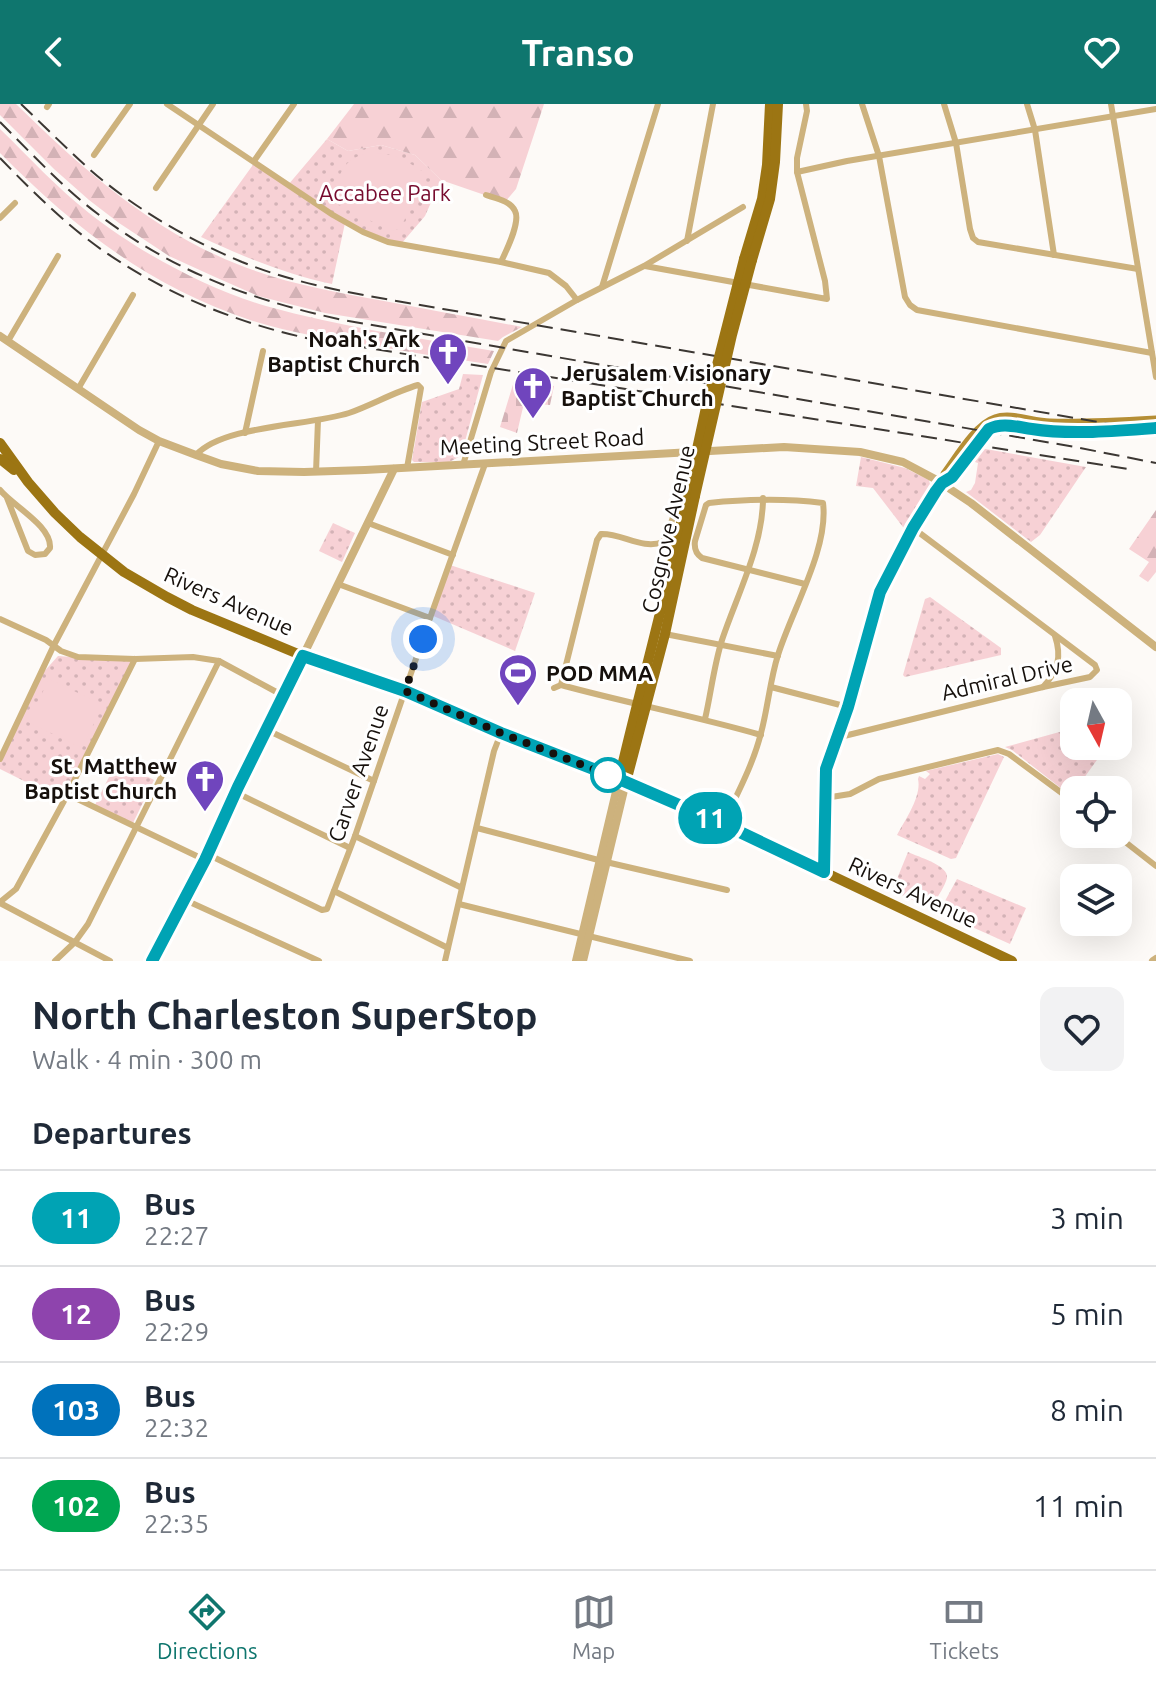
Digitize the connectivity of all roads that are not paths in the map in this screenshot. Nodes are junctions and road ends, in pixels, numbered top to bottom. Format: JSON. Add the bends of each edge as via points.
{"nodes":[{"id":1,"x":130,"y":104,"type":"edge"},
{"id":2,"x":167,"y":104,"type":"edge"},
{"id":3,"x":213,"y":104,"type":"edge"},
{"id":4,"x":294,"y":104,"type":"edge"},
{"id":5,"x":658,"y":104,"type":"edge"},
{"id":6,"x":713,"y":104,"type":"edge"},
{"id":7,"x":770,"y":104,"type":"edge"},
{"id":8,"x":778,"y":104,"type":"edge"},
{"id":9,"x":806,"y":104,"type":"edge"},
{"id":10,"x":862,"y":104,"type":"edge"},
{"id":11,"x":944,"y":104,"type":"edge"},
{"id":12,"x":1027,"y":104,"type":"edge"},
{"id":13,"x":1111,"y":104,"type":"edge"},
{"id":14,"x":1156,"y":109,"type":"edge"},
{"id":15,"x":1113,"y":117,"type":"junction"},
{"id":16,"x":199,"y":125,"type":"junction"},
{"id":17,"x":1035,"y":130,"type":"junction"},
{"id":18,"x":956,"y":143,"type":"junction"},
{"id":19,"x":94,"y":155,"type":"dead end"},
{"id":20,"x":879,"y":156,"type":"junction"},
{"id":21,"x":254,"y":161,"type":"junction"},
{"id":22,"x":797,"y":172,"type":"junction"},
{"id":23,"x":156,"y":188,"type":"dead end"},
{"id":24,"x":486,"y":195,"type":"dead end"},
{"id":25,"x":15,"y":203,"type":"dead end"},
{"id":26,"x":743,"y":207,"type":"dead end"},
{"id":27,"x":0,"y":218,"type":"edge"},
{"id":28,"x":687,"y":241,"type":"junction"},
{"id":29,"x":1054,"y":255,"type":"junction"},
{"id":30,"x":58,"y":256,"type":"dead end"},
{"id":31,"x":748,"y":260,"type":"junction"},
{"id":32,"x":501,"y":262,"type":"junction"},
{"id":33,"x":644,"y":266,"type":"junction"},
{"id":34,"x":1138,"y":269,"type":"junction"},
{"id":35,"x":602,"y":287,"type":"junction"},
{"id":36,"x":133,"y":295,"type":"dead end"},
{"id":37,"x":577,"y":300,"type":"junction"},
{"id":38,"x":4,"y":338,"type":"edge"},
{"id":39,"x":263,"y":351,"type":"dead end"},
{"id":40,"x":1152,"y":353,"type":"junction"},
{"id":41,"x":1156,"y":377,"type":"edge"},
{"id":42,"x":78,"y":389,"type":"junction"},
{"id":43,"x":318,"y":420,"type":"junction"},
{"id":44,"x":1156,"y":420,"type":"edge"},
{"id":45,"x":1156,"y":428,"type":"edge"},
{"id":46,"x":245,"y":433,"type":"junction"},
{"id":47,"x":159,"y":441,"type":"junction"},
{"id":48,"x":0,"y":443,"type":"edge"},
{"id":49,"x":685,"y":452,"type":"junction"},
{"id":50,"x":196,"y":455,"type":"junction"},
{"id":51,"x":0,"y":459,"type":"edge"},
{"id":52,"x":485,"y":464,"type":"junction"},
{"id":53,"x":463,"y":465,"type":"junction"},
{"id":54,"x":407,"y":468,"type":"junction"},
{"id":55,"x":394,"y":469,"type":"junction"},
{"id":56,"x":316,"y":472,"type":"junction"},
{"id":57,"x":28,"y":482,"type":"junction"},
{"id":58,"x":942,"y":483,"type":"junction"},
{"id":59,"x":0,"y":490,"type":"edge"},
{"id":60,"x":691,"y":495,"type":"junction"},
{"id":61,"x":7,"y":498,"type":"junction"},
{"id":62,"x":763,"y":498,"type":"junction"},
{"id":63,"x":368,"y":523,"type":"junction"},
{"id":64,"x":913,"y":528,"type":"junction"},
{"id":65,"x":101,"y":554,"type":"junction"},
{"id":66,"x":453,"y":555,"type":"junction"},
{"id":67,"x":748,"y":569,"type":"junction"},
{"id":68,"x":338,"y":584,"type":"junction"},
{"id":69,"x":805,"y":584,"type":"junction"},
{"id":70,"x":430,"y":618,"type":"junction"},
{"id":71,"x":0,"y":619,"type":"edge"},
{"id":72,"x":665,"y":634,"type":"junction"},
{"id":73,"x":1054,"y":635,"type":"junction"},
{"id":74,"x":721,"y":644,"type":"junction"},
{"id":75,"x":54,"y":645,"type":"junction"},
{"id":76,"x":1156,"y":647,"type":"edge"},
{"id":77,"x":303,"y":656,"type":"junction"},
{"id":78,"x":778,"y":656,"type":"junction"},
{"id":79,"x":135,"y":659,"type":"junction"},
{"id":80,"x":219,"y":661,"type":"junction"},
{"id":81,"x":771,"y":687,"type":"junction"},
{"id":82,"x":1043,"y":687,"type":"junction"},
{"id":83,"x":405,"y":691,"type":"junction"},
{"id":84,"x":282,"y":695,"type":"junction"},
{"id":85,"x":640,"y":706,"type":"junction"},
{"id":86,"x":848,"y":707,"type":"junction"},
{"id":87,"x":705,"y":719,"type":"junction"},
{"id":88,"x":267,"y":730,"type":"junction"},
{"id":89,"x":501,"y":733,"type":"junction"},
{"id":90,"x":761,"y":735,"type":"junction"},
{"id":91,"x":836,"y":738,"type":"junction"},
{"id":92,"x":0,"y":759,"type":"edge"},
{"id":93,"x":374,"y":781,"type":"junction"},
{"id":94,"x":623,"y":781,"type":"junction"},
{"id":95,"x":235,"y":792,"type":"junction"},
{"id":96,"x":1060,"y":792,"type":"edge"},
{"id":97,"x":67,"y":794,"type":"junction"},
{"id":98,"x":825,"y":798,"type":"junction"},
{"id":99,"x":723,"y":824,"type":"junction"},
{"id":100,"x":137,"y":828,"type":"junction"},
{"id":101,"x":477,"y":828,"type":"junction"},
{"id":102,"x":355,"y":836,"type":"junction"},
{"id":103,"x":1132,"y":847,"type":"edge"},
{"id":104,"x":350,"y":848,"type":"junction"},
{"id":105,"x":206,"y":857,"type":"junction"},
{"id":106,"x":603,"y":861,"type":"junction"},
{"id":107,"x":1156,"y":866,"type":"edge"},
{"id":108,"x":824,"y":872,"type":"junction"},
{"id":109,"x":462,"y":888,"type":"junction"},
{"id":110,"x":727,"y":890,"type":"dead end"},
{"id":111,"x":334,"y":891,"type":"junction"},
{"id":112,"x":183,"y":899,"type":"junction"},
{"id":113,"x":0,"y":903,"type":"edge"},
{"id":114,"x":459,"y":904,"type":"junction"},
{"id":115,"x":586,"y":936,"type":"junction"},
{"id":116,"x":75,"y":942,"type":"junction"},
{"id":117,"x":448,"y":948,"type":"junction"},
{"id":118,"x":297,"y":950,"type":"junction"},
{"id":119,"x":55,"y":961,"type":"edge"},
{"id":120,"x":110,"y":961,"type":"edge"},
{"id":121,"x":152,"y":961,"type":"edge"},
{"id":122,"x":292,"y":961,"type":"edge"},
{"id":123,"x":319,"y":961,"type":"edge"},
{"id":124,"x":445,"y":961,"type":"edge"},
{"id":125,"x":576,"y":961,"type":"edge"},
{"id":126,"x":583,"y":961,"type":"edge"},
{"id":127,"x":690,"y":961,"type":"edge"},
{"id":128,"x":1012,"y":961,"type":"edge"}],
"edges":[{"from":1,"to":19,"type":"street"},
{"from":2,"to":16,"type":"street"},
{"from":3,"to":16,"type":"street"},
{"from":4,"to":21,"type":"street"},
{"from":5,"to":35,"type":"street"},
{"from":6,"to":28,"type":"street"},
{"from":7,"to":31,"type":"main road","name":"Cosgrove Avenue","via":[[767,165]]},
{"from":8,"to":31,"type":"main road","name":"Cosgrove Avenue","via":[[770,199]]},
{"from":9,"to":22,"type":"street"},
{"from":10,"to":20,"type":"street"},
{"from":11,"to":18,"type":"street"},
{"from":12,"to":17,"type":"street"},
{"from":13,"to":15,"type":"street"},
{"from":14,"to":15,"type":"street"},
{"from":15,"to":17,"type":"street"},
{"from":15,"to":34,"type":"street"},
{"from":16,"to":21,"type":"street"},
{"from":16,"to":23,"type":"street"},
{"from":17,"to":18,"type":"street"},
{"from":17,"to":29,"type":"street"},
{"from":18,"to":20,"type":"street"},
{"from":18,"to":29,"type":"street","via":[[973,238]]},
{"from":20,"to":22,"type":"street"},
{"from":20,"to":40,"type":"street","via":[[910,305]]},
{"from":21,"to":32,"type":"street","via":[[373,237]]},
{"from":22,"to":33,"type":"street","via":[[827,299]]},
{"from":24,"to":32,"type":"street","via":[[516,213]]},
{"from":25,"to":27,"type":"street"},
{"from":26,"to":28,"type":"street"},
{"from":28,"to":33,"type":"street"},
{"from":29,"to":34,"type":"street"},
{"from":30,"to":38,"type":"street"},
{"from":31,"to":60,"type":"main road","name":"Cosgrove Avenue","bridge":true,"via":[[705,412]]},
{"from":32,"to":37,"type":"street","via":[[549,273]]},
{"from":33,"to":35,"type":"street"},
{"from":34,"to":40,"type":"street"},
{"from":35,"to":37,"type":"street"},
{"from":36,"to":42,"type":"street"},
{"from":37,"to":53,"type":"street","via":[[506,341],[491,372]]},
{"from":38,"to":42,"type":"street","name":"Meeting Street Road"},
{"from":39,"to":46,"type":"street"},
{"from":40,"to":41,"type":"street"},
{"from":42,"to":47,"type":"street","name":"Meeting Street Road"},
{"from":43,"to":46,"type":"street"},
{"from":43,"to":54,"type":"street","via":[[418,385]]},
{"from":43,"to":56,"type":"street"},
{"from":44,"to":58,"type":"main road","via":[[1046,423],[995,418],[983,425]]},
{"from":45,"to":58,"type":"main road","via":[[1044,431],[997,425]]},
{"from":46,"to":50,"type":"street","via":[[212,443]]},
{"from":47,"to":50,"type":"street","name":"Meeting Street Road"},
{"from":47,"to":65,"type":"street"},
{"from":48,"to":57,"type":"main road"},
{"from":49,"to":52,"type":"street","name":"Meeting Street Road"},
{"from":49,"to":58,"type":"street","name":"Meeting Street Road","via":[[784,447],[860,452],[903,462]]},
{"from":49,"to":85,"type":"street","via":[[663,542],[652,545],[609,533],[597,540],[557,686]]},
{"from":50,"to":56,"type":"street","name":"Meeting Street Road","via":[[258,471]]},
{"from":51,"to":57,"type":"main road"},
{"from":52,"to":53,"type":"street","name":"Meeting Street Road"},
{"from":52,"to":66,"type":"street","name":"Carver Avenue"},
{"from":53,"to":54,"type":"street","name":"Meeting Street Road"},
{"from":54,"to":55,"type":"street","name":"Meeting Street Road"},
{"from":55,"to":56,"type":"street","name":"Meeting Street Road"},
{"from":55,"to":63,"type":"street"},
{"from":57,"to":65,"type":"main road","name":"Rivers Avenue"},
{"from":58,"to":64,"type":"main road"},
{"from":58,"to":76,"type":"street","name":"Meeting Street Road"},
{"from":59,"to":61,"type":"street"},
{"from":60,"to":72,"type":"main road","name":"Cosgrove Avenue"},
{"from":60,"to":85,"type":"main road","name":"Cosgrove Avenue"},
{"from":61,"to":61,"type":"street","via":[[28,551],[45,554],[49,537]]},
{"from":62,"to":67,"type":"street"},
{"from":62,"to":67,"type":"street","via":[[709,503],[695,541],[698,556]]},
{"from":62,"to":69,"type":"street","via":[[823,503],[817,553]]},
{"from":63,"to":66,"type":"street"},
{"from":63,"to":68,"type":"street"},
{"from":64,"to":73,"type":"street","name":"Admiral Drive"},
{"from":64,"to":86,"type":"main road","via":[[880,592]]},
{"from":65,"to":75,"type":"street"},
{"from":65,"to":77,"type":"main road","name":"Rivers Avenue","via":[[192,610]]},
{"from":66,"to":70,"type":"street","name":"Carver Avenue"},
{"from":67,"to":69,"type":"street"},
{"from":67,"to":74,"type":"street"},
{"from":68,"to":70,"type":"street"},
{"from":68,"to":77,"type":"street"},
{"from":69,"to":78,"type":"street"},
{"from":70,"to":83,"type":"street","name":"Carver Avenue"},
{"from":71,"to":75,"type":"street"},
{"from":72,"to":74,"type":"street"},
{"from":72,"to":85,"type":"main road","name":"Cosgrove Avenue"},
{"from":73,"to":82,"type":"street","via":[[1057,667]]},
{"from":73,"to":82,"type":"street","name":"Admiral Drive","via":[[1097,670],[1090,677]]},
{"from":74,"to":78,"type":"street"},
{"from":74,"to":87,"type":"street"},
{"from":75,"to":79,"type":"street","via":[[78,657]]},
{"from":75,"to":92,"type":"street"},
{"from":77,"to":83,"type":"main road","name":"Rivers Avenue"},
{"from":77,"to":84,"type":"street"},
{"from":78,"to":81,"type":"street"},
{"from":79,"to":80,"type":"street"},
{"from":79,"to":97,"type":"street"},
{"from":80,"to":84,"type":"street"},
{"from":80,"to":100,"type":"street"},
{"from":81,"to":86,"type":"street"},
{"from":81,"to":90,"type":"street"},
{"from":82,"to":91,"type":"street","name":"Admiral Drive"},
{"from":83,"to":89,"type":"main road","name":"Rivers Avenue"},
{"from":83,"to":93,"type":"street","name":"Carver Avenue"},
{"from":84,"to":88,"type":"street"},
{"from":85,"to":87,"type":"street"},
{"from":85,"to":94,"type":"main road","name":"Cosgrove Avenue"},
{"from":86,"to":91,"type":"main road"},
{"from":87,"to":90,"type":"street"},
{"from":88,"to":93,"type":"street"},
{"from":88,"to":95,"type":"street"},
{"from":89,"to":94,"type":"main road","name":"Rivers Avenue"},
{"from":89,"to":101,"type":"street"},
{"from":90,"to":99,"type":"street"},
{"from":91,"to":98,"type":"main road","via":[[826,769]]},
{"from":93,"to":102,"type":"street","name":"Carver Avenue"},
{"from":94,"to":99,"type":"main road","name":"Rivers Avenue"},
{"from":94,"to":106,"type":"street","name":"Cosgrove Avenue"},
{"from":95,"to":104,"type":"street"},
{"from":95,"to":105,"type":"street"},
{"from":96,"to":98,"type":"street","via":[[998,750]]},
{"from":97,"to":100,"type":"street"},
{"from":97,"to":113,"type":"street","via":[[16,889]]},
{"from":98,"to":108,"type":"main road"},
{"from":99,"to":108,"type":"main road","name":"Rivers Avenue"},
{"from":100,"to":105,"type":"street"},
{"from":100,"to":116,"type":"street"},
{"from":101,"to":106,"type":"street"},
{"from":101,"to":109,"type":"street"},
{"from":102,"to":104,"type":"street","name":"Carver Avenue"},
{"from":102,"to":109,"type":"street"},
{"from":103,"to":107,"type":"street"},
{"from":104,"to":111,"type":"street","name":"Carver Avenue"},
{"from":105,"to":111,"type":"street","name":"Carver Avenue","via":[[325,911]]},
{"from":105,"to":112,"type":"street"},
{"from":106,"to":110,"type":"street"},
{"from":106,"to":115,"type":"street","name":"Cosgrove Avenue"},
{"from":108,"to":128,"type":"main road","name":"Rivers Avenue"},
{"from":109,"to":114,"type":"street"},
{"from":111,"to":117,"type":"street"},
{"from":112,"to":118,"type":"street"},
{"from":112,"to":121,"type":"street"},
{"from":113,"to":116,"type":"street"},
{"from":114,"to":115,"type":"street"},
{"from":114,"to":117,"type":"street"},
{"from":115,"to":125,"type":"street","name":"Cosgrove Avenue"},
{"from":115,"to":126,"type":"street","name":"Cosgrove Avenue"},
{"from":115,"to":127,"type":"street"},
{"from":116,"to":119,"type":"street"},
{"from":116,"to":120,"type":"street"},
{"from":117,"to":124,"type":"street"},
{"from":118,"to":122,"type":"street"},
{"from":118,"to":123,"type":"street"}]}
